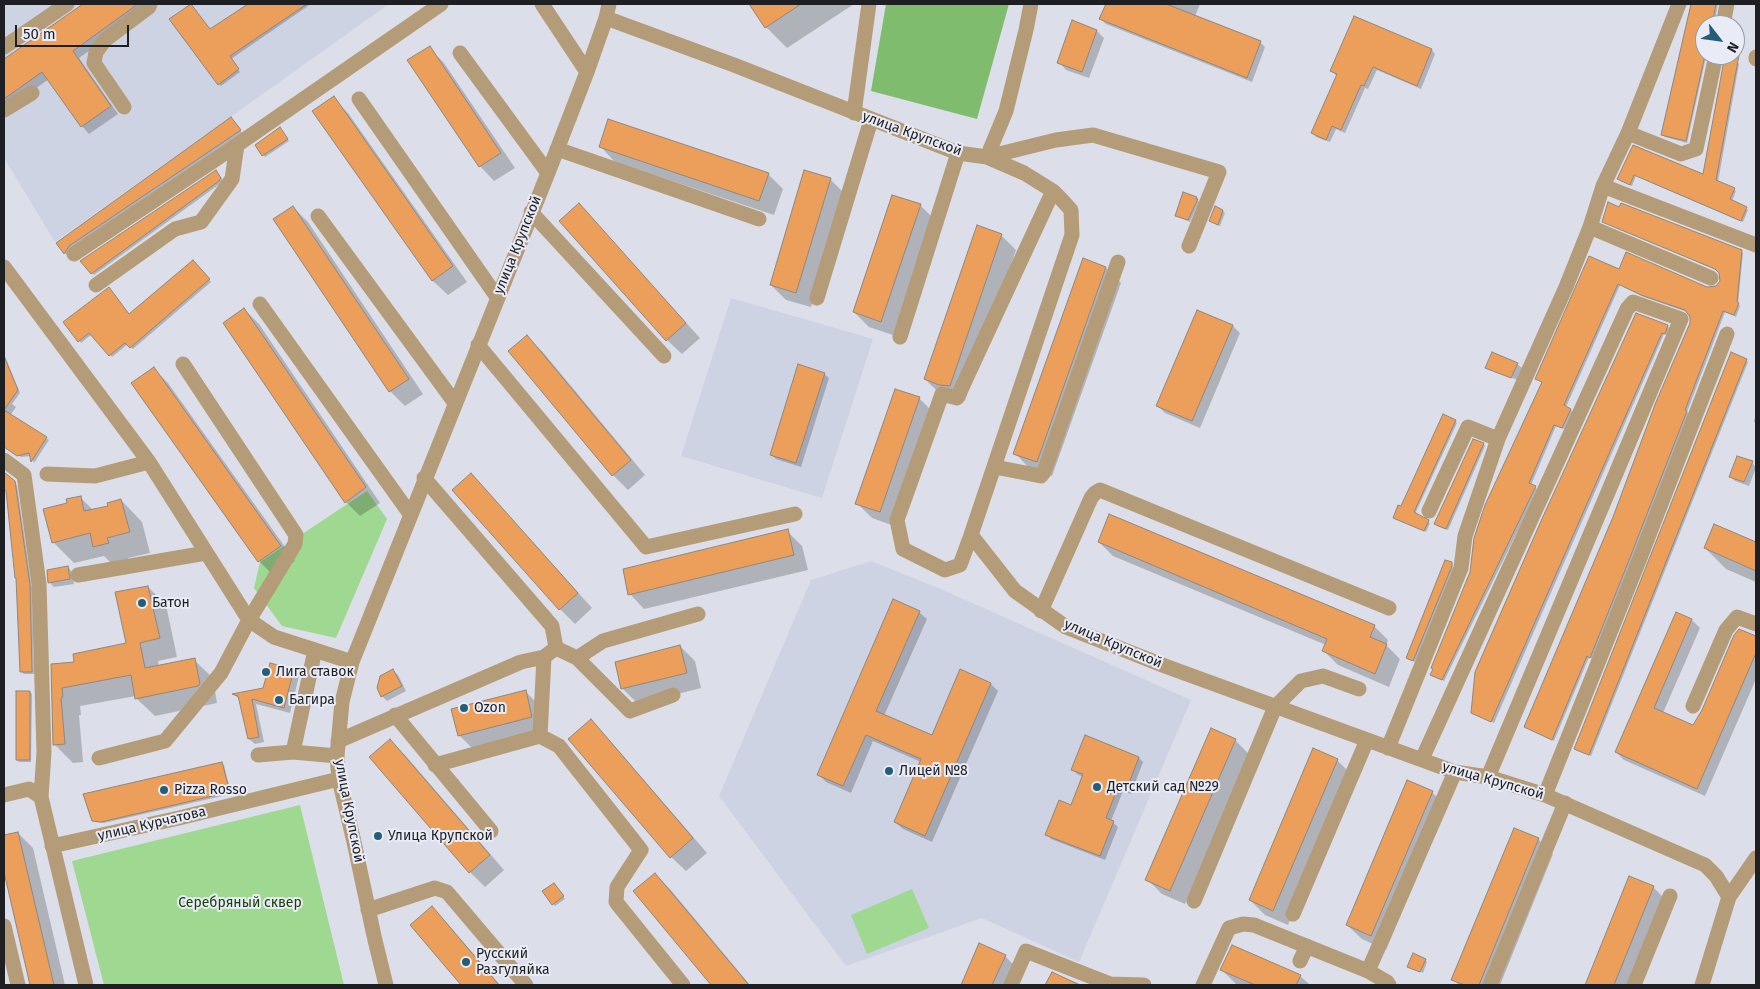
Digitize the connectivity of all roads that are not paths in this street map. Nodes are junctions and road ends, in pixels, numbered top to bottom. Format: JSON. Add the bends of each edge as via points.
{"nodes":[{"id":1,"x":67,"y":4,"type":"edge"},
{"id":2,"x":150,"y":4,"type":"edge"},
{"id":3,"x":441,"y":4,"type":"edge"},
{"id":4,"x":542,"y":4,"type":"edge"},
{"id":5,"x":869,"y":4,"type":"edge"},
{"id":6,"x":1031,"y":4,"type":"edge"},
{"id":7,"x":1679,"y":4,"type":"edge"},
{"id":8,"x":608,"y":11,"type":"edge"},
{"id":9,"x":4,"y":47,"type":"edge"},
{"id":10,"x":460,"y":53,"type":"dead end"},
{"id":11,"x":1714,"y":65,"type":"edge"},
{"id":12,"x":587,"y":72,"type":"junction"},
{"id":13,"x":32,"y":93,"type":"dead end"},
{"id":14,"x":359,"y":98,"type":"dead end"},
{"id":15,"x":124,"y":106,"type":"dead end"},
{"id":16,"x":4,"y":110,"type":"edge"},
{"id":17,"x":854,"y":113,"type":"junction"},
{"id":18,"x":871,"y":120,"type":"junction"},
{"id":19,"x":1628,"y":133,"type":"junction"},
{"id":20,"x":237,"y":145,"type":"junction"},
{"id":21,"x":557,"y":149,"type":"junction"},
{"id":22,"x":958,"y":153,"type":"junction"},
{"id":23,"x":987,"y":157,"type":"junction"},
{"id":24,"x":548,"y":173,"type":"junction"},
{"id":25,"x":1603,"y":186,"type":"junction"},
{"id":26,"x":1053,"y":191,"type":"junction"},
{"id":27,"x":531,"y":212,"type":"junction"},
{"id":28,"x":318,"y":216,"type":"dead end"},
{"id":29,"x":759,"y":219,"type":"dead end"},
{"id":30,"x":1590,"y":227,"type":"junction"},
{"id":31,"x":1756,"y":245,"type":"edge"},
{"id":32,"x":1189,"y":246,"type":"dead end"},
{"id":33,"x":74,"y":254,"type":"dead end"},
{"id":34,"x":1118,"y":262,"type":"dead end"},
{"id":35,"x":4,"y":267,"type":"edge"},
{"id":36,"x":1711,"y":278,"type":"dead end"},
{"id":37,"x":96,"y":285,"type":"dead end"},
{"id":38,"x":497,"y":297,"type":"junction"},
{"id":39,"x":817,"y":298,"type":"dead end"},
{"id":40,"x":260,"y":304,"type":"dead end"},
{"id":41,"x":1727,"y":334,"type":"dead end"},
{"id":42,"x":900,"y":336,"type":"dead end"},
{"id":43,"x":478,"y":345,"type":"junction"},
{"id":44,"x":664,"y":356,"type":"dead end"},
{"id":45,"x":183,"y":364,"type":"dead end"},
{"id":46,"x":455,"y":402,"type":"junction"},
{"id":47,"x":1498,"y":439,"type":"junction"},
{"id":48,"x":4,"y":460,"type":"edge"},
{"id":49,"x":148,"y":462,"type":"junction"},
{"id":50,"x":995,"y":466,"type":"junction"},
{"id":51,"x":47,"y":474,"type":"dead end"},
{"id":52,"x":424,"y":478,"type":"junction"},
{"id":53,"x":1429,"y":511,"type":"dead end"},
{"id":54,"x":410,"y":514,"type":"junction"},
{"id":55,"x":795,"y":514,"type":"dead end"},
{"id":56,"x":970,"y":535,"type":"junction"},
{"id":57,"x":206,"y":553,"type":"junction"},
{"id":58,"x":78,"y":576,"type":"dead end"},
{"id":59,"x":1390,"y":608,"type":"dead end"},
{"id":60,"x":1041,"y":611,"type":"junction"},
{"id":61,"x":698,"y":614,"type":"dead end"},
{"id":62,"x":248,"y":620,"type":"junction"},
{"id":63,"x":1756,"y":624,"type":"edge"},
{"id":64,"x":315,"y":650,"type":"junction"},
{"id":65,"x":550,"y":653,"type":"junction"},
{"id":66,"x":577,"y":658,"type":"junction"},
{"id":67,"x":352,"y":662,"type":"junction"},
{"id":68,"x":1359,"y":689,"type":"dead end"},
{"id":69,"x":673,"y":695,"type":"dead end"},
{"id":70,"x":1693,"y":706,"type":"dead end"},
{"id":71,"x":1275,"y":707,"type":"junction"},
{"id":72,"x":395,"y":715,"type":"junction"},
{"id":73,"x":540,"y":736,"type":"junction"},
{"id":74,"x":1367,"y":740,"type":"junction"},
{"id":75,"x":338,"y":748,"type":"junction"},
{"id":76,"x":1388,"y":748,"type":"junction"},
{"id":77,"x":293,"y":752,"type":"junction"},
{"id":78,"x":258,"y":755,"type":"dead end"},
{"id":79,"x":99,"y":758,"type":"dead end"},
{"id":80,"x":1422,"y":759,"type":"junction"},
{"id":81,"x":435,"y":765,"type":"junction"},
{"id":82,"x":1455,"y":772,"type":"junction"},
{"id":83,"x":1488,"y":776,"type":"junction"},
{"id":84,"x":339,"y":779,"type":"junction"},
{"id":85,"x":1545,"y":794,"type":"junction"},
{"id":86,"x":4,"y":795,"type":"edge"},
{"id":87,"x":41,"y":797,"type":"junction"},
{"id":88,"x":1565,"y":803,"type":"junction"},
{"id":89,"x":491,"y":831,"type":"dead end"},
{"id":90,"x":52,"y":846,"type":"junction"},
{"id":91,"x":1756,"y":858,"type":"edge"},
{"id":92,"x":1670,"y":896,"type":"dead end"},
{"id":93,"x":1729,"y":897,"type":"junction"},
{"id":94,"x":1194,"y":901,"type":"dead end"},
{"id":95,"x":368,"y":910,"type":"junction"},
{"id":96,"x":1293,"y":914,"type":"dead end"},
{"id":97,"x":4,"y":926,"type":"edge"},
{"id":98,"x":1307,"y":946,"type":"junction"},
{"id":99,"x":1300,"y":961,"type":"dead end"},
{"id":100,"x":1368,"y":971,"type":"junction"},
{"id":101,"x":1110,"y":984,"type":"edge"},
{"id":102,"x":18,"y":985,"type":"edge"},
{"id":103,"x":86,"y":985,"type":"edge"},
{"id":104,"x":386,"y":985,"type":"edge"},
{"id":105,"x":526,"y":985,"type":"edge"},
{"id":106,"x":683,"y":985,"type":"edge"},
{"id":107,"x":1011,"y":985,"type":"edge"},
{"id":108,"x":1144,"y":985,"type":"edge"},
{"id":109,"x":1203,"y":985,"type":"edge"},
{"id":110,"x":1389,"y":985,"type":"edge"},
{"id":111,"x":1490,"y":985,"type":"edge"},
{"id":112,"x":1634,"y":985,"type":"edge"},
{"id":113,"x":1702,"y":985,"type":"edge"}],
"edges":[{"from":1,"to":9,"type":"street"},
{"from":2,"to":15,"type":"street","via":[[105,40],[96,52],[94,63]]},
{"from":3,"to":20,"type":"street"},
{"from":4,"to":12,"type":"street"},
{"from":5,"to":17,"type":"street"},
{"from":6,"to":23,"type":"street","via":[[1006,111]]},
{"from":7,"to":19,"type":"street"},
{"from":8,"to":12,"type":"street","name":"улица Крупской"},
{"from":8,"to":17,"type":"street","name":"улица Крупской"},
{"from":10,"to":24,"type":"street"},
{"from":11,"to":19,"type":"street","via":[[1696,149],[1680,154]]},
{"from":12,"to":21,"type":"street","name":"улица Крупской"},
{"from":13,"to":16,"type":"street"},
{"from":14,"to":38,"type":"street"},
{"from":17,"to":18,"type":"street","name":"улица Крупской"},
{"from":18,"to":22,"type":"street","name":"улица Крупской"},
{"from":18,"to":39,"type":"street"},
{"from":19,"to":25,"type":"street"},
{"from":20,"to":33,"type":"street"},
{"from":20,"to":37,"type":"street","via":[[232,178],[201,222],[175,229]]},
{"from":21,"to":24,"type":"street","name":"улица Крупской"},
{"from":21,"to":29,"type":"street"},
{"from":22,"to":23,"type":"street","name":"улица Крупской"},
{"from":22,"to":42,"type":"street"},
{"from":23,"to":26,"type":"street","name":"улица Крупской","via":[[1024,173]]},
{"from":23,"to":32,"type":"street","via":[[1056,140],[1093,135],[1219,172]]},
{"from":24,"to":27,"type":"street","name":"улица Крупской"},
{"from":25,"to":30,"type":"street"},
{"from":25,"to":31,"type":"street"},
{"from":26,"to":50,"type":"street","name":"улица Крупской","via":[[1070,210],[1072,235]]},
{"from":26,"to":56,"type":"street","via":[[957,398],[942,394],[897,520],[903,549],[945,570],[960,565]]},
{"from":27,"to":38,"type":"street","name":"улица Крупской"},
{"from":27,"to":44,"type":"street"},
{"from":28,"to":46,"type":"street"},
{"from":30,"to":36,"type":"street"},
{"from":30,"to":47,"type":"street"},
{"from":34,"to":50,"type":"street","via":[[1044,472],[1041,476]]},
{"from":35,"to":49,"type":"street"},
{"from":38,"to":43,"type":"street","name":"улица Крупской"},
{"from":40,"to":54,"type":"street"},
{"from":41,"to":85,"type":"street"},
{"from":43,"to":46,"type":"street","name":"улица Крупской"},
{"from":43,"to":55,"type":"street","via":[[646,546]]},
{"from":45,"to":62,"type":"street","via":[[296,535],[295,544]]},
{"from":46,"to":52,"type":"street","name":"улица Крупской"},
{"from":47,"to":53,"type":"street","via":[[1468,427]]},
{"from":47,"to":76,"type":"street","via":[[1465,536],[1461,568]]},
{"from":48,"to":87,"type":"street","via":[[24,475],[40,584],[44,752]]},
{"from":49,"to":51,"type":"street","via":[[95,476]]},
{"from":49,"to":57,"type":"street"},
{"from":50,"to":56,"type":"street","name":"улица Крупской"},
{"from":52,"to":54,"type":"street","name":"улица Крупской"},
{"from":52,"to":65,"type":"street","via":[[552,626]]},
{"from":54,"to":67,"type":"street","name":"улица Крупской"},
{"from":56,"to":60,"type":"street","name":"улица Крупской","via":[[1015,591]]},
{"from":57,"to":58,"type":"street"},
{"from":57,"to":62,"type":"street"},
{"from":59,"to":60,"type":"street","via":[[1100,490],[1091,498]]},
{"from":60,"to":71,"type":"street","name":"улица Крупской","via":[[1066,627]]},
{"from":61,"to":66,"type":"street","via":[[603,641]]},
{"from":62,"to":64,"type":"street","via":[[274,637]]},
{"from":62,"to":79,"type":"street","via":[[221,673],[165,741]]},
{"from":63,"to":70,"type":"street","via":[[1737,617],[1726,630]]},
{"from":64,"to":67,"type":"street"},
{"from":64,"to":77,"type":"street"},
{"from":65,"to":66,"type":"street"},
{"from":65,"to":72,"type":"street"},
{"from":65,"to":73,"type":"street"},
{"from":66,"to":69,"type":"street","via":[[630,711]]},
{"from":67,"to":75,"type":"street","name":"улица Крупской","via":[[342,702]]},
{"from":68,"to":71,"type":"street","via":[[1323,676],[1301,681]]},
{"from":71,"to":74,"type":"street","name":"улица Крупской"},
{"from":71,"to":94,"type":"street"},
{"from":72,"to":75,"type":"street"},
{"from":72,"to":81,"type":"street"},
{"from":73,"to":81,"type":"street"},
{"from":73,"to":106,"type":"street","via":[[559,746],[641,850],[617,886],[616,902]]},
{"from":74,"to":76,"type":"street","name":"улица Крупской"},
{"from":74,"to":96,"type":"street"},
{"from":75,"to":77,"type":"street"},
{"from":75,"to":84,"type":"street","name":"улица Крупской"},
{"from":76,"to":80,"type":"street","name":"улица Крупской"},
{"from":77,"to":78,"type":"street"},
{"from":80,"to":82,"type":"street","name":"улица Крупской"},
{"from":80,"to":83,"type":"street","via":[[1627,309],[1633,302],[1681,319]]},
{"from":81,"to":89,"type":"street"},
{"from":82,"to":83,"type":"street","name":"улица Крупской"},
{"from":82,"to":100,"type":"street"},
{"from":83,"to":85,"type":"street","name":"улица Крупской"},
{"from":84,"to":90,"type":"street","name":"улица Курчатова"},
{"from":84,"to":95,"type":"street","name":"улица Крупской"},
{"from":85,"to":88,"type":"street","name":"улица Крупской"},
{"from":86,"to":87,"type":"street","via":[[28,789]]},
{"from":87,"to":90,"type":"street"},
{"from":88,"to":93,"type":"street","name":"улица Крупской","via":[[1705,865]]},
{"from":88,"to":111,"type":"street"},
{"from":90,"to":103,"type":"street"},
{"from":91,"to":93,"type":"street"},
{"from":92,"to":112,"type":"street"},
{"from":93,"to":113,"type":"street"},
{"from":95,"to":104,"type":"street","name":"улица Крупской"},
{"from":95,"to":105,"type":"street","via":[[435,888],[447,892]]},
{"from":97,"to":102,"type":"street"},
{"from":98,"to":99,"type":"street"},
{"from":98,"to":100,"type":"street"},
{"from":98,"to":109,"type":"street","via":[[1254,924],[1229,928]]},
{"from":100,"to":110,"type":"street"},
{"from":101,"to":107,"type":"street","via":[[1026,951]]},
{"from":101,"to":108,"type":"street"}]}
